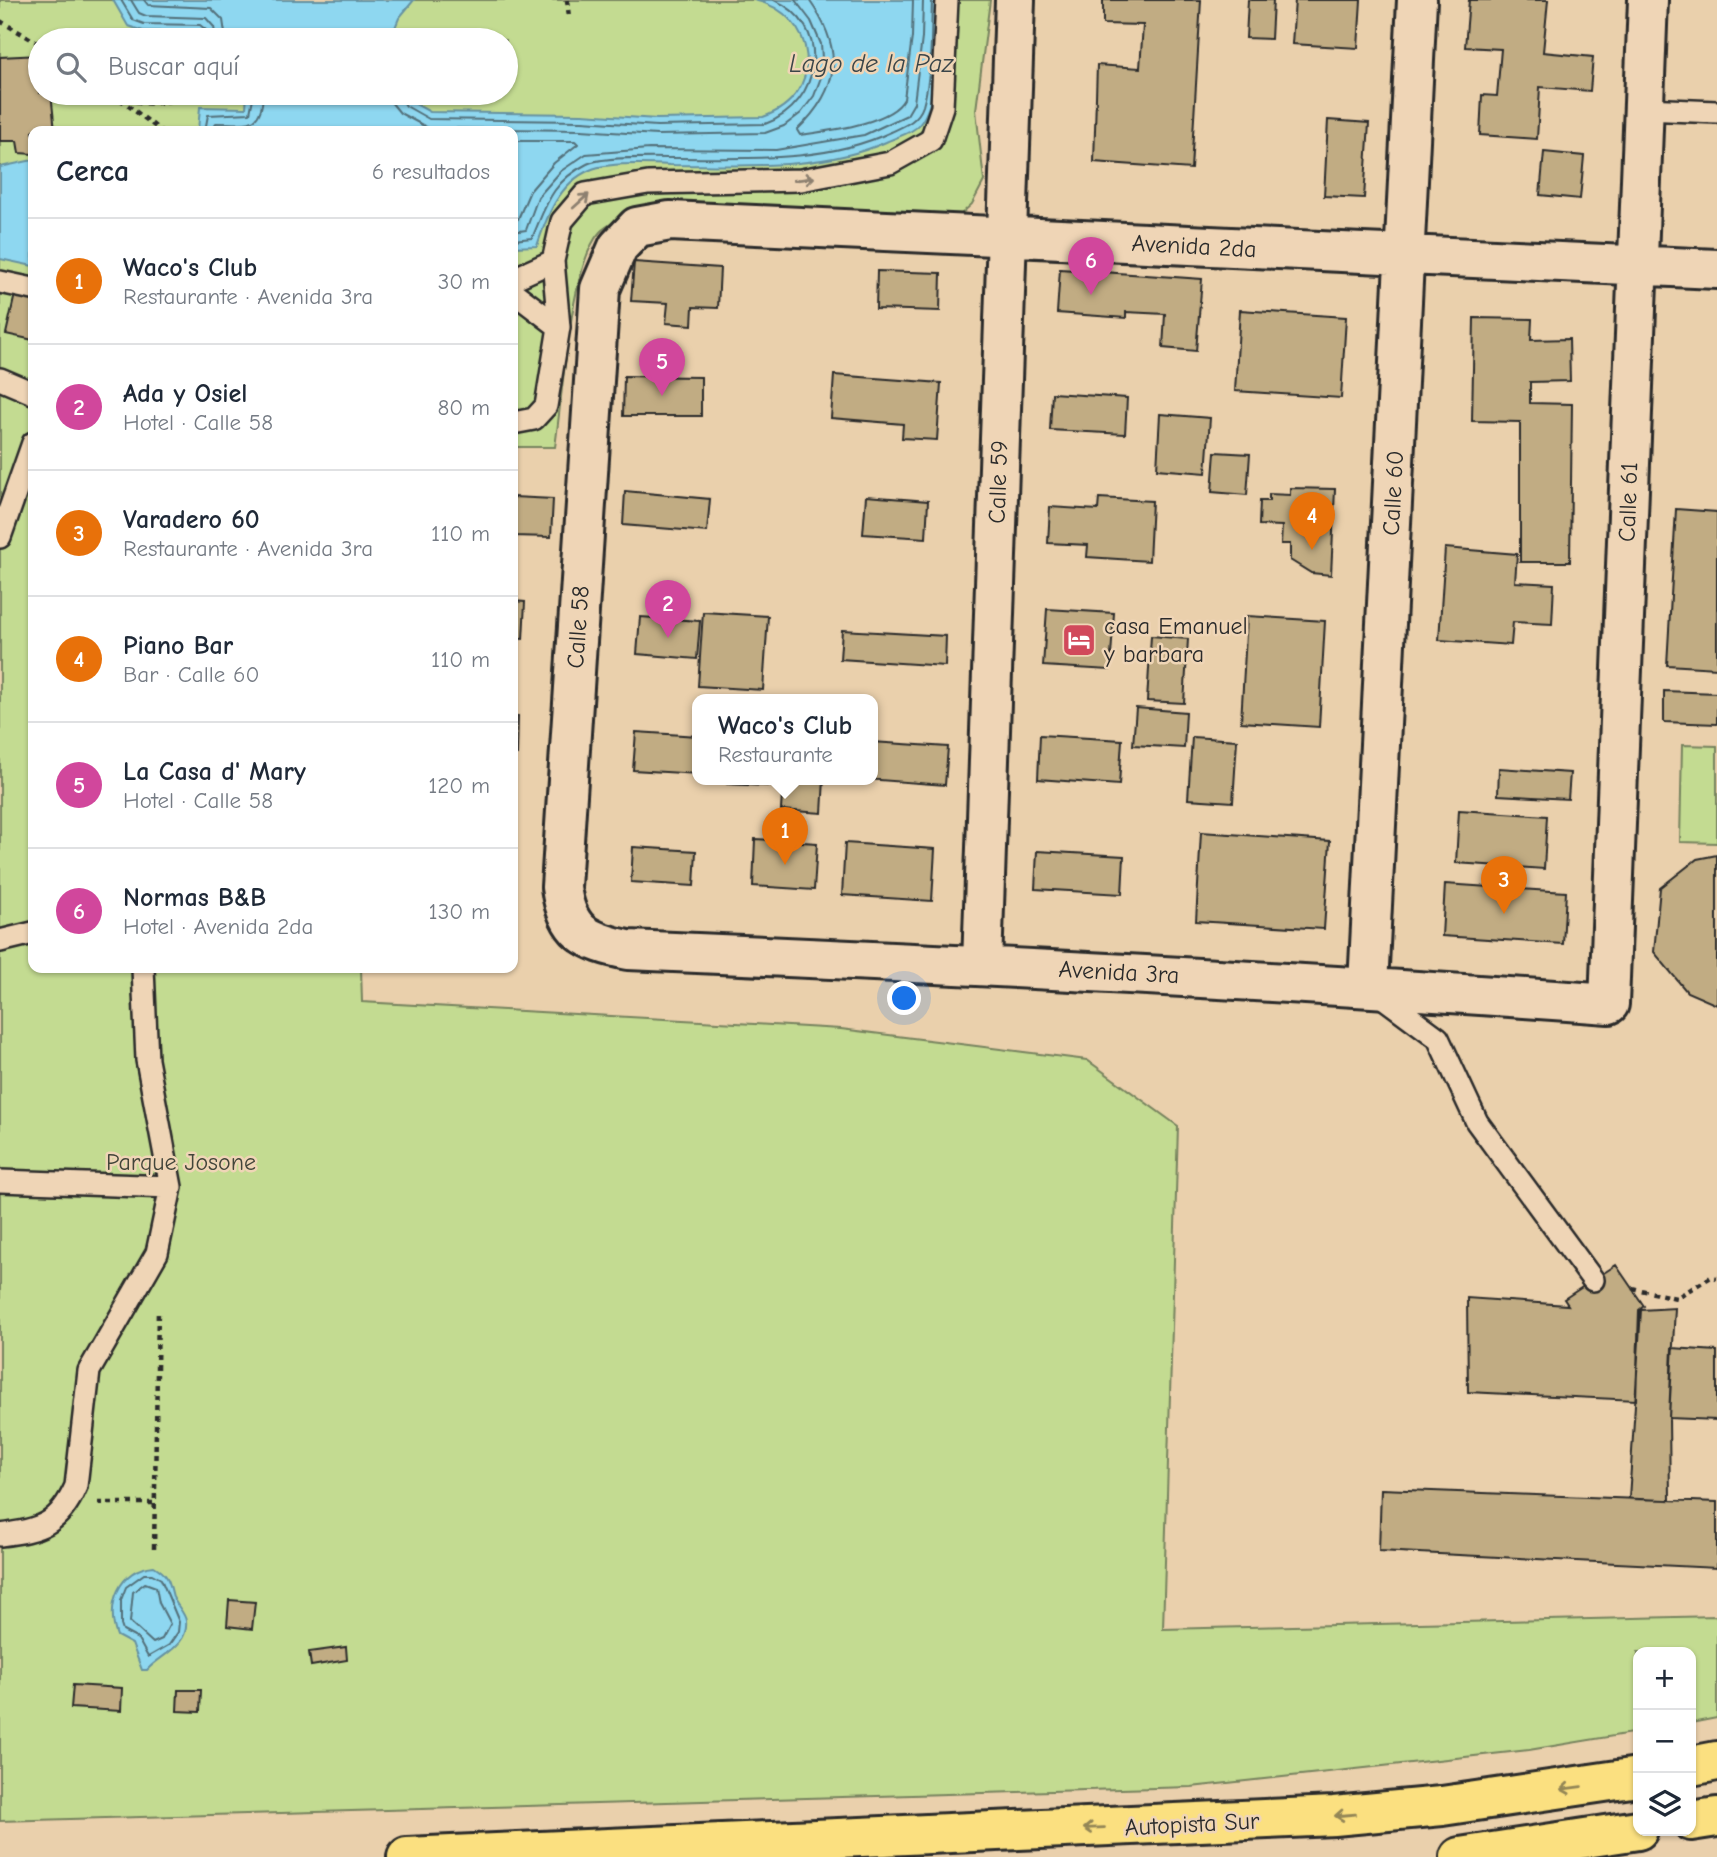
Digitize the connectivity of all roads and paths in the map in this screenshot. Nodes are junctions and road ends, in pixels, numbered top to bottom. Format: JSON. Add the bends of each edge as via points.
{"nodes":[{"id":1,"x":567,"y":0,"type":"edge"},
{"id":2,"x":947,"y":0,"type":"edge"},
{"id":3,"x":1015,"y":0,"type":"edge"},
{"id":4,"x":1417,"y":0,"type":"edge"},
{"id":5,"x":1648,"y":0,"type":"edge"},
{"id":6,"x":569,"y":17,"type":"dead end"},
{"id":7,"x":0,"y":21,"type":"edge"},
{"id":8,"x":28,"y":37,"type":"edge"},
{"id":9,"x":128,"y":105,"type":"edge"},
{"id":10,"x":1644,"y":108,"type":"junction"},
{"id":11,"x":1717,"y":112,"type":"edge"},
{"id":12,"x":155,"y":126,"type":"edge"},
{"id":13,"x":1007,"y":237,"type":"junction"},
{"id":14,"x":1404,"y":255,"type":"junction"},
{"id":15,"x":553,"y":261,"type":"junction"},
{"id":16,"x":608,"y":266,"type":"joint"},
{"id":17,"x":1637,"y":266,"type":"junction"},
{"id":18,"x":1717,"y":270,"type":"edge"},
{"id":19,"x":518,"y":277,"type":"edge"},
{"id":20,"x":0,"y":282,"type":"edge"},
{"id":21,"x":28,"y":288,"type":"edge"},
{"id":22,"x":518,"y":296,"type":"edge"},
{"id":23,"x":559,"y":327,"type":"junction"},
{"id":24,"x":0,"y":379,"type":"edge"},
{"id":25,"x":28,"y":391,"type":"edge"},
{"id":26,"x":518,"y":422,"type":"edge"},
{"id":27,"x":28,"y":457,"type":"edge"},
{"id":28,"x":0,"y":537,"type":"edge"},
{"id":29,"x":28,"y":934,"type":"edge"},
{"id":30,"x":0,"y":941,"type":"edge"},
{"id":31,"x":628,"y":950,"type":"joint"},
{"id":32,"x":982,"y":965,"type":"junction"},
{"id":33,"x":143,"y":973,"type":"edge"},
{"id":34,"x":1368,"y":986,"type":"junction"},
{"id":35,"x":1609,"y":1004,"type":"joint"},
{"id":36,"x":0,"y":1181,"type":"edge"},
{"id":37,"x":171,"y":1187,"type":"junction"},
{"id":38,"x":157,"y":1253,"type":"junction"},
{"id":39,"x":1717,"y":1272,"type":"edge"},
{"id":40,"x":1714,"y":1277,"type":"edge"},
{"id":41,"x":1593,"y":1280,"type":"dead end"},
{"id":42,"x":1632,"y":1288,"type":"dead end"},
{"id":43,"x":69,"y":1502,"type":"junction"},
{"id":44,"x":155,"y":1503,"type":"junction"},
{"id":45,"x":0,"y":1535,"type":"edge"},
{"id":46,"x":154,"y":1549,"type":"dead end"},
{"id":47,"x":1717,"y":1761,"type":"edge"},
{"id":48,"x":1696,"y":1765,"type":"edge"},
{"id":49,"x":1633,"y":1777,"type":"edge"},
{"id":50,"x":1717,"y":1817,"type":"edge"},
{"id":51,"x":1696,"y":1820,"type":"edge"},
{"id":52,"x":1633,"y":1831,"type":"edge"},
{"id":53,"x":407,"y":1857,"type":"edge"},
{"id":54,"x":1460,"y":1857,"type":"edge"}],
"edges":[{"from":1,"to":6,"type":"path"},
{"from":15,"to":2,"type":"lane","one_way":true,"via":[[562,221],[585,194],[648,183],[802,180],[890,163],[931,140],[942,107]]},
{"from":3,"to":13,"type":"street","name":"Calle 59"},
{"from":4,"to":14,"type":"street","name":"Calle 60"},
{"from":5,"to":10,"type":"street","name":"Calle 61"},
{"from":7,"to":8,"type":"path"},
{"from":9,"to":12,"type":"path"},
{"from":10,"to":11,"type":"lane"},
{"from":10,"to":17,"type":"street","name":"Calle 61"},
{"from":13,"to":14,"type":"street","name":"Avenida 2da"},
{"from":13,"to":16,"type":"street","name":"Avenida 2da","via":[[670,221],[637,227]]},
{"from":13,"to":32,"type":"street","name":"Calle 59"},
{"from":14,"to":17,"type":"street","name":"Avenida 2da"},
{"from":14,"to":34,"type":"street","name":"Calle 60"},
{"from":15,"to":19,"type":"lane"},
{"from":15,"to":23,"type":"lane"},
{"from":16,"to":31,"type":"street","name":"Calle 58","via":[[600,289],[561,887],[565,913],[580,933]]},
{"from":17,"to":18,"type":"street","name":"Avenida 2da"},
{"from":17,"to":35,"type":"street","name":"Calle 61"},
{"from":20,"to":21,"type":"lane"},
{"from":22,"to":23,"type":"lane"},
{"from":23,"to":26,"type":"lane","via":[[546,406],[534,419]]},
{"from":24,"to":25,"type":"lane"},
{"from":27,"to":28,"type":"lane"},
{"from":29,"to":30,"type":"lane"},
{"from":31,"to":32,"type":"street","name":"Avenida 3ra"},
{"from":32,"to":34,"type":"street","name":"Avenida 3ra"},
{"from":33,"to":37,"type":"lane","via":[[147,1060]]},
{"from":34,"to":35,"type":"street","name":"Avenida 3ra"},
{"from":34,"to":41,"type":"lane","via":[[1438,1038],[1477,1122]]},
{"from":36,"to":37,"type":"lane"},
{"from":37,"to":38,"type":"lane"},
{"from":38,"to":43,"type":"lane","via":[[89,1371],[76,1486]]},
{"from":38,"to":44,"type":"path"},
{"from":39,"to":40,"type":"path"},
{"from":40,"to":42,"type":"path","via":[[1676,1298]]},
{"from":43,"to":44,"type":"path"},
{"from":43,"to":45,"type":"lane","via":[[48,1524]]},
{"from":44,"to":46,"type":"path"},
{"from":47,"to":48,"type":"highway"},
{"from":49,"to":53,"type":"highway","name":"Autopista Sur","one_way":true,"via":[[1442,1806],[1334,1816]]},
{"from":50,"to":51,"type":"highway"},
{"from":52,"to":54,"type":"highway"}]}
